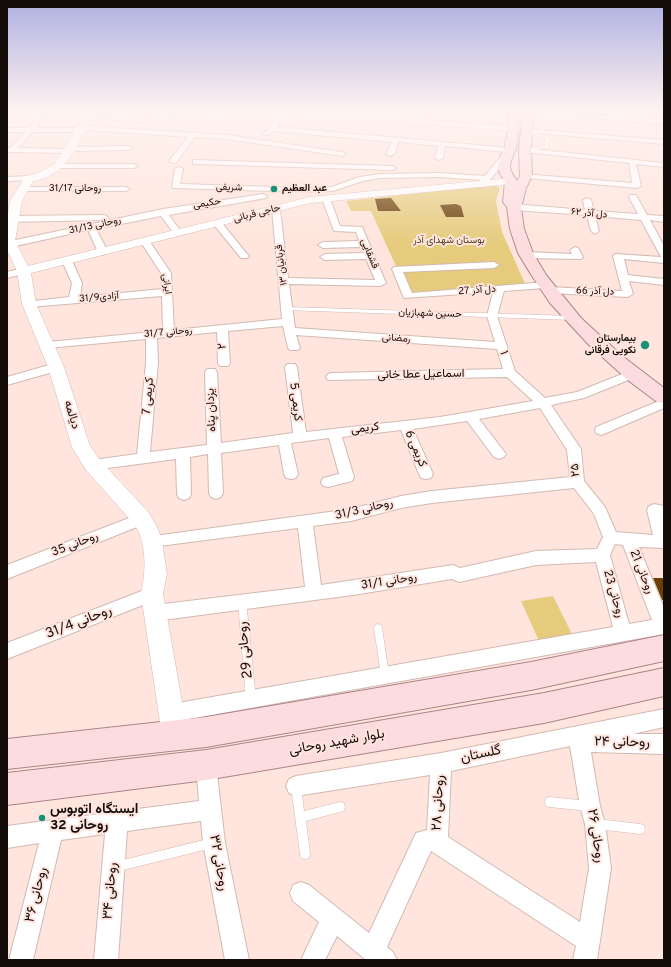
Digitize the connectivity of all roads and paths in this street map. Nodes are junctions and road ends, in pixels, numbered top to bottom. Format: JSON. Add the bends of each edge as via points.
{"nodes":[{"id":1,"x":66,"y":155,"type":"edge"},
{"id":2,"x":178,"y":155,"type":"edge"},
{"id":3,"x":273,"y":155,"type":"edge"},
{"id":4,"x":344,"y":155,"type":"edge"},
{"id":5,"x":498,"y":155,"type":"edge"},
{"id":6,"x":522,"y":155,"type":"edge"},
{"id":7,"x":571,"y":155,"type":"edge"},
{"id":8,"x":507,"y":157,"type":"junction"},
{"id":9,"x":173,"y":161,"type":"dead end"},
{"id":10,"x":196,"y":162,"type":"dead end"},
{"id":11,"x":632,"y":162,"type":"junction"},
{"id":12,"x":264,"y":164,"type":"junction"},
{"id":13,"x":664,"y":165,"type":"edge"},
{"id":14,"x":59,"y":166,"type":"junction"},
{"id":15,"x":134,"y":166,"type":"dead end"},
{"id":16,"x":341,"y":166,"type":"junction"},
{"id":17,"x":373,"y":167,"type":"junction"},
{"id":18,"x":407,"y":168,"type":"dead end"},
{"id":19,"x":179,"y":169,"type":"dead end"},
{"id":20,"x":522,"y":171,"type":"junction"},
{"id":21,"x":381,"y":176,"type":"junction"},
{"id":22,"x":7,"y":179,"type":"edge"},
{"id":23,"x":511,"y":181,"type":"junction"},
{"id":24,"x":483,"y":182,"type":"junction"},
{"id":25,"x":284,"y":187,"type":"junction"},
{"id":26,"x":126,"y":189,"type":"dead end"},
{"id":27,"x":19,"y":192,"type":"edge"},
{"id":28,"x":308,"y":195,"type":"junction"},
{"id":29,"x":633,"y":197,"type":"dead end"},
{"id":30,"x":326,"y":199,"type":"junction"},
{"id":31,"x":587,"y":200,"type":"dead end"},
{"id":32,"x":514,"y":207,"type":"junction"},
{"id":33,"x":178,"y":209,"type":"joint"},
{"id":34,"x":276,"y":209,"type":"junction"},
{"id":35,"x":163,"y":212,"type":"junction"},
{"id":36,"x":590,"y":214,"type":"junction"},
{"id":37,"x":134,"y":218,"type":"junction"},
{"id":38,"x":644,"y":218,"type":"junction"},
{"id":39,"x":10,"y":219,"type":"edge"},
{"id":40,"x":664,"y":219,"type":"edge"},
{"id":41,"x":218,"y":224,"type":"junction"},
{"id":42,"x":91,"y":227,"type":"junction"},
{"id":43,"x":595,"y":231,"type":"dead end"},
{"id":44,"x":178,"y":233,"type":"junction"},
{"id":45,"x":145,"y":241,"type":"junction"},
{"id":46,"x":660,"y":241,"type":"edge"},
{"id":47,"x":365,"y":244,"type":"junction"},
{"id":48,"x":9,"y":245,"type":"edge"},
{"id":49,"x":323,"y":245,"type":"dead end"},
{"id":50,"x":575,"y":250,"type":"dead end"},
{"id":51,"x":103,"y":252,"type":"junction"},
{"id":52,"x":527,"y":255,"type":"junction"},
{"id":53,"x":664,"y":255,"type":"edge"},
{"id":54,"x":244,"y":256,"type":"dead end"},
{"id":55,"x":370,"y":256,"type":"junction"},
{"id":56,"x":325,"y":257,"type":"dead end"},
{"id":57,"x":664,"y":260,"type":"edge"},
{"id":58,"x":67,"y":261,"type":"junction"},
{"id":59,"x":494,"y":265,"type":"dead end"},
{"id":60,"x":24,"y":271,"type":"junction"},
{"id":61,"x":7,"y":275,"type":"edge"},
{"id":62,"x":623,"y":277,"type":"junction"},
{"id":63,"x":284,"y":281,"type":"junction"},
{"id":64,"x":664,"y":282,"type":"edge"},
{"id":65,"x":548,"y":288,"type":"junction"},
{"id":66,"x":499,"y":290,"type":"junction"},
{"id":67,"x":168,"y":292,"type":"junction"},
{"id":68,"x":74,"y":300,"type":"junction"},
{"id":69,"x":29,"y":304,"type":"junction"},
{"id":70,"x":288,"y":309,"type":"junction"},
{"id":71,"x":492,"y":316,"type":"junction"},
{"id":72,"x":573,"y":318,"type":"junction"},
{"id":73,"x":290,"y":327,"type":"junction"},
{"id":74,"x":222,"y":328,"type":"junction"},
{"id":75,"x":169,"y":333,"type":"junction"},
{"id":76,"x":151,"y":334,"type":"junction"},
{"id":77,"x":48,"y":344,"type":"junction"},
{"id":78,"x":501,"y":346,"type":"junction"},
{"id":79,"x":294,"y":348,"type":"dead end"},
{"id":80,"x":224,"y":363,"type":"dead end"},
{"id":81,"x":56,"y":367,"type":"junction"},
{"id":82,"x":291,"y":367,"type":"dead end"},
{"id":83,"x":211,"y":372,"type":"dead end"},
{"id":84,"x":510,"y":373,"type":"junction"},
{"id":85,"x":632,"y":374,"type":"junction"},
{"id":86,"x":332,"y":377,"type":"dead end"},
{"id":87,"x":7,"y":381,"type":"edge"},
{"id":88,"x":664,"y":397,"type":"edge"},
{"id":89,"x":543,"y":403,"type":"junction"},
{"id":90,"x":664,"y":403,"type":"edge"},
{"id":91,"x":470,"y":416,"type":"junction"},
{"id":92,"x":405,"y":425,"type":"junction"},
{"id":93,"x":601,"y":430,"type":"dead end"},
{"id":94,"x":334,"y":433,"type":"junction"},
{"id":95,"x":300,"y":437,"type":"junction"},
{"id":96,"x":284,"y":439,"type":"junction"},
{"id":97,"x":213,"y":449,"type":"junction"},
{"id":98,"x":183,"y":452,"type":"junction"},
{"id":99,"x":499,"y":454,"type":"dead end"},
{"id":100,"x":143,"y":457,"type":"junction"},
{"id":101,"x":93,"y":465,"type":"junction"},
{"id":102,"x":291,"y":474,"type":"dead end"},
{"id":103,"x":426,"y":474,"type":"dead end"},
{"id":104,"x":328,"y":482,"type":"dead end"},
{"id":105,"x":576,"y":482,"type":"junction"},
{"id":106,"x":216,"y":493,"type":"dead end"},
{"id":107,"x":184,"y":494,"type":"dead end"},
{"id":108,"x":664,"y":512,"type":"edge"},
{"id":109,"x":142,"y":519,"type":"junction"},
{"id":110,"x":305,"y":522,"type":"junction"},
{"id":111,"x":611,"y":537,"type":"junction"},
{"id":112,"x":629,"y":540,"type":"junction"},
{"id":113,"x":152,"y":541,"type":"junction"},
{"id":114,"x":602,"y":555,"type":"junction"},
{"id":115,"x":7,"y":572,"type":"edge"},
{"id":116,"x":314,"y":592,"type":"junction"},
{"id":117,"x":152,"y":594,"type":"junction"},
{"id":118,"x":242,"y":601,"type":"junction"},
{"id":119,"x":155,"y":612,"type":"junction"},
{"id":120,"x":378,"y":628,"type":"dead end"},
{"id":121,"x":624,"y":633,"type":"junction"},
{"id":122,"x":664,"y":633,"type":"edge"},
{"id":123,"x":7,"y":651,"type":"edge"},
{"id":124,"x":386,"y":675,"type":"junction"},
{"id":125,"x":664,"y":682,"type":"edge"},
{"id":126,"x":251,"y":699,"type":"junction"},
{"id":127,"x":664,"y":718,"type":"edge"},
{"id":128,"x":174,"y":724,"type":"junction"},
{"id":129,"x":579,"y":738,"type":"junction"},
{"id":130,"x":664,"y":744,"type":"edge"},
{"id":131,"x":7,"y":754,"type":"edge"},
{"id":132,"x":441,"y":763,"type":"junction"},
{"id":133,"x":206,"y":765,"type":"junction"},
{"id":134,"x":296,"y":786,"type":"joint"},
{"id":135,"x":7,"y":789,"type":"edge"},
{"id":136,"x":550,"y":802,"type":"dead end"},
{"id":137,"x":340,"y":807,"type":"dead end"},
{"id":138,"x":210,"y":810,"type":"junction"},
{"id":139,"x":592,"y":815,"type":"junction"},
{"id":140,"x":300,"y":817,"type":"junction"},
{"id":141,"x":117,"y":822,"type":"junction"},
{"id":142,"x":640,"y":829,"type":"dead end"},
{"id":143,"x":53,"y":831,"type":"junction"},
{"id":144,"x":7,"y":837,"type":"edge"},
{"id":145,"x":437,"y":842,"type":"junction"},
{"id":146,"x":214,"y":843,"type":"junction"},
{"id":147,"x":305,"y":854,"type":"dead end"},
{"id":148,"x":113,"y":868,"type":"junction"},
{"id":149,"x":301,"y":893,"type":"dead end"},
{"id":150,"x":333,"y":919,"type":"junction"},
{"id":151,"x":586,"y":951,"type":"edge"},
{"id":152,"x":379,"y":955,"type":"edge"},
{"id":153,"x":21,"y":960,"type":"edge"},
{"id":154,"x":106,"y":960,"type":"edge"},
{"id":155,"x":237,"y":960,"type":"edge"},
{"id":156,"x":313,"y":960,"type":"edge"}],
"edges":[{"from":1,"to":14,"type":"main road"},
{"from":2,"to":9,"type":"street"},
{"from":3,"to":12,"type":"street"},
{"from":4,"to":16,"type":"street"},
{"from":5,"to":8,"type":"street"},
{"from":6,"to":20,"type":"main road","via":[[520,160]]},
{"from":7,"to":11,"type":"street"},
{"from":8,"to":20,"type":"main road","via":[[513,169]]},
{"from":8,"to":23,"type":"main road","via":[[506,174]]},
{"from":8,"to":24,"type":"street"},
{"from":10,"to":12,"type":"street"},
{"from":11,"to":13,"type":"street"},
{"from":11,"to":20,"type":"street","via":[[637,186]]},
{"from":12,"to":16,"type":"street","via":[[290,168]]},
{"from":14,"to":15,"type":"street"},
{"from":14,"to":27,"type":"main road","via":[[38,177]]},
{"from":16,"to":17,"type":"street"},
{"from":17,"to":18,"type":"street"},
{"from":17,"to":21,"type":"street"},
{"from":19,"to":25,"type":"street","name":"شریفی","via":[[180,189]]},
{"from":20,"to":23,"type":"main road"},
{"from":20,"to":32,"type":"main road","via":[[517,203]]},
{"from":21,"to":24,"type":"street","via":[[440,175]]},
{"from":21,"to":28,"type":"street"},
{"from":22,"to":27,"type":"street","name":"روحانی 31/17"},
{"from":23,"to":24,"type":"main road","name":"حاجی قربانی"},
{"from":23,"to":32,"type":"main road","via":[[510,202]]},
{"from":24,"to":30,"type":"main road","name":"حاجی قربانی"},
{"from":25,"to":28,"type":"street","name":"شریفی"},
{"from":25,"to":33,"type":"street","name":"حکیمی","via":[[276,194]]},
{"from":26,"to":27,"type":"street","name":"روحانی 31/17"},
{"from":27,"to":39,"type":"main road"},
{"from":28,"to":30,"type":"main road","name":"حاجی قربانی"},
{"from":28,"to":34,"type":"main road","name":"حاجی قربانی"},
{"from":29,"to":38,"type":"street"},
{"from":30,"to":47,"type":"street","name":"قشقایی","via":[[337,229],[359,229]]},
{"from":31,"to":36,"type":"street"},
{"from":32,"to":36,"type":"street","name":"دل آذر ۶۲"},
{"from":32,"to":52,"type":"main road","via":[[517,233]]},
{"from":33,"to":35,"type":"street","name":"روحانی 31/13"},
{"from":34,"to":41,"type":"main road","name":"حاجی قربانی"},
{"from":34,"to":63,"type":"street","name":"۱۳ قربانیان"},
{"from":35,"to":37,"type":"street","name":"روحانی 31/13"},
{"from":35,"to":44,"type":"street"},
{"from":36,"to":38,"type":"street","name":"دل آذر ۶۲"},
{"from":36,"to":43,"type":"street"},
{"from":37,"to":39,"type":"street"},
{"from":37,"to":42,"type":"street","name":"روحانی 31/13"},
{"from":38,"to":40,"type":"street","name":"دل آذر ۶۲"},
{"from":38,"to":46,"type":"street"},
{"from":39,"to":48,"type":"main road"},
{"from":41,"to":44,"type":"main road","name":"حاجی قربانی"},
{"from":41,"to":54,"type":"street"},
{"from":42,"to":48,"type":"street","name":"روحانی 31/13"},
{"from":42,"to":51,"type":"street"},
{"from":44,"to":45,"type":"main road","name":"حاجی قربانی"},
{"from":45,"to":51,"type":"main road","name":"حاجی قربانی"},
{"from":45,"to":67,"type":"street","name":"ایرانی","via":[[166,274]]},
{"from":46,"to":53,"type":"street"},
{"from":47,"to":49,"type":"street"},
{"from":47,"to":55,"type":"street","name":"قشقایی"},
{"from":48,"to":60,"type":"main road","name":"دیالمه"},
{"from":50,"to":52,"type":"street","via":[[578,257]]},
{"from":51,"to":58,"type":"main road","name":"حاجی قربانی"},
{"from":52,"to":65,"type":"main road"},
{"from":55,"to":56,"type":"street"},
{"from":55,"to":63,"type":"street","name":"قشقایی","via":[[382,282],[380,284]]},
{"from":57,"to":62,"type":"street","name":"دل آذر 66","via":[[618,256]]},
{"from":58,"to":60,"type":"main road","name":"حاجی قربانی"},
{"from":58,"to":68,"type":"street","via":[[77,283]]},
{"from":59,"to":66,"type":"street","name":"دل آذر 27","via":[[397,269],[408,296]]},
{"from":60,"to":61,"type":"street","name":"حاجی قربانی"},
{"from":60,"to":69,"type":"main road","name":"دیالمه"},
{"from":62,"to":64,"type":"street"},
{"from":62,"to":65,"type":"street","name":"دل آذر 66","via":[[628,294]]},
{"from":63,"to":70,"type":"street","name":"۱۳ قربانیان"},
{"from":65,"to":66,"type":"street","name":"دل آذر 27"},
{"from":65,"to":72,"type":"main road"},
{"from":66,"to":71,"type":"street"},
{"from":67,"to":68,"type":"street","name":"آزادی31/9"},
{"from":67,"to":75,"type":"street","name":"ایرانی"},
{"from":68,"to":69,"type":"street","name":"آزادی31/9"},
{"from":69,"to":77,"type":"main road","name":"دیالمه"},
{"from":70,"to":71,"type":"lane","name":"حسین شهبازیان"},
{"from":70,"to":73,"type":"street","name":"۱۳ قربانیان"},
{"from":71,"to":72,"type":"lane","name":"حسین شهبازیان"},
{"from":71,"to":78,"type":"street","name":"۱"},
{"from":72,"to":85,"type":"main road"},
{"from":73,"to":74,"type":"street","name":"روحانی 31/7"},
{"from":73,"to":78,"type":"street","name":"رمضانی"},
{"from":73,"to":79,"type":"street","name":"۱۳ قربانیان"},
{"from":74,"to":75,"type":"street","name":"روحانی 31/7"},
{"from":74,"to":80,"type":"street","name":"۲"},
{"from":75,"to":76,"type":"street","name":"روحانی 31/7"},
{"from":76,"to":77,"type":"street","name":"روحانی 31/7"},
{"from":76,"to":100,"type":"street","name":"کریمی 7","via":[[152,363]]},
{"from":77,"to":81,"type":"main road","name":"دیالمه"},
{"from":78,"to":84,"type":"street","name":"۱"},
{"from":81,"to":87,"type":"street"},
{"from":81,"to":101,"type":"main road","name":"دیالمه","via":[[82,447]]},
{"from":82,"to":95,"type":"street","name":"کریمی 5"},
{"from":83,"to":97,"type":"street","name":"یزدان پناه"},
{"from":84,"to":86,"type":"street","name":"اسماعیل عطا خانی"},
{"from":84,"to":89,"type":"street","name":"۱"},
{"from":85,"to":88,"type":"main road"},
{"from":85,"to":89,"type":"street","name":"کریمی","via":[[580,395]]},
{"from":89,"to":91,"type":"street","name":"کریمی"},
{"from":89,"to":105,"type":"street","name":"۲۵","via":[[574,449]]},
{"from":90,"to":93,"type":"street"},
{"from":91,"to":92,"type":"street","name":"کریمی"},
{"from":91,"to":99,"type":"street"},
{"from":92,"to":94,"type":"street","name":"کریمی"},
{"from":92,"to":103,"type":"street","name":"کریمی 6"},
{"from":94,"to":95,"type":"street","name":"کریمی"},
{"from":94,"to":104,"type":"street","via":[[347,477]]},
{"from":95,"to":96,"type":"street","name":"کریمی"},
{"from":96,"to":97,"type":"street","name":"کریمی"},
{"from":96,"to":102,"type":"street"},
{"from":97,"to":98,"type":"street","name":"کریمی"},
{"from":97,"to":106,"type":"street","name":"یزدان پناه"},
{"from":98,"to":100,"type":"street","name":"کریمی"},
{"from":98,"to":107,"type":"street"},
{"from":100,"to":101,"type":"street","name":"کریمی"},
{"from":101,"to":109,"type":"main road","name":"دیالمه"},
{"from":105,"to":110,"type":"street","name":"روحانی 31/3","via":[[432,496],[351,515]]},
{"from":105,"to":111,"type":"street","name":"۲۵","via":[[600,511]]},
{"from":108,"to":112,"type":"street","via":[[654,510],[662,542]]},
{"from":109,"to":113,"type":"main road","name":"دیالمه"},
{"from":109,"to":115,"type":"street","name":"روحانی 35"},
{"from":110,"to":113,"type":"street","name":"روحانی 31/3"},
{"from":110,"to":116,"type":"street"},
{"from":111,"to":112,"type":"street"},
{"from":111,"to":114,"type":"street"},
{"from":112,"to":122,"type":"street","name":"روحانی 21"},
{"from":113,"to":117,"type":"main road","name":"دیالمه","via":[[156,574]]},
{"from":114,"to":116,"type":"street","name":"روحانی 31/1","via":[[536,558],[459,575],[453,572]]},
{"from":114,"to":121,"type":"street","name":"روحانی 23"},
{"from":116,"to":118,"type":"street","name":"روحانی 31/1"},
{"from":117,"to":119,"type":"main road","name":"دیالمه"},
{"from":117,"to":123,"type":"street","name":"روحانی 31/4"},
{"from":118,"to":119,"type":"street","name":"روحانی 31/1"},
{"from":118,"to":126,"type":"lane","name":"روحانی 29"},
{"from":119,"to":128,"type":"main road","name":"دیالمه"},
{"from":120,"to":124,"type":"lane"},
{"from":121,"to":122,"type":"street"},
{"from":121,"to":124,"type":"street"},
{"from":122,"to":128,"type":"main road","via":[[531,676]]},
{"from":124,"to":126,"type":"street"},
{"from":125,"to":133,"type":"main road","name":"بلوار شهید روحانی","via":[[544,708]]},
{"from":126,"to":128,"type":"street"},
{"from":127,"to":129,"type":"street","name":"گلستان"},
{"from":128,"to":131,"type":"main road"},
{"from":129,"to":130,"type":"street","name":"روحانی ۲۴"},
{"from":129,"to":132,"type":"street","name":"گلستان"},
{"from":129,"to":139,"type":"street","name":"روحانی ۲۶"},
{"from":132,"to":134,"type":"street","name":"گلستان"},
{"from":132,"to":145,"type":"street","name":"روحانی ۲۸"},
{"from":133,"to":135,"type":"main road","name":"بلوار شهید روحانی"},
{"from":133,"to":138,"type":"street","name":"روحانی ۳۲"},
{"from":134,"to":140,"type":"lane"},
{"from":136,"to":139,"type":"lane"},
{"from":137,"to":140,"type":"lane"},
{"from":138,"to":141,"type":"street"},
{"from":138,"to":146,"type":"street","name":"روحانی ۳۲"},
{"from":139,"to":142,"type":"lane"},
{"from":139,"to":151,"type":"street","name":"روحانی ۲۶","via":[[600,868]]},
{"from":140,"to":147,"type":"lane"},
{"from":141,"to":143,"type":"street"},
{"from":141,"to":148,"type":"street","name":"روحانی ۳۴"},
{"from":143,"to":144,"type":"street"},
{"from":143,"to":153,"type":"street","name":"روحانی ۳۶"},
{"from":145,"to":151,"type":"street"},
{"from":145,"to":152,"type":"street","via":[[424,841]]},
{"from":146,"to":148,"type":"lane"},
{"from":146,"to":155,"type":"street","name":"روحانی ۳۲"},
{"from":148,"to":154,"type":"street","name":"روحانی ۳۴"},
{"from":149,"to":150,"type":"street"},
{"from":150,"to":152,"type":"street"},
{"from":150,"to":156,"type":"street"}]}
